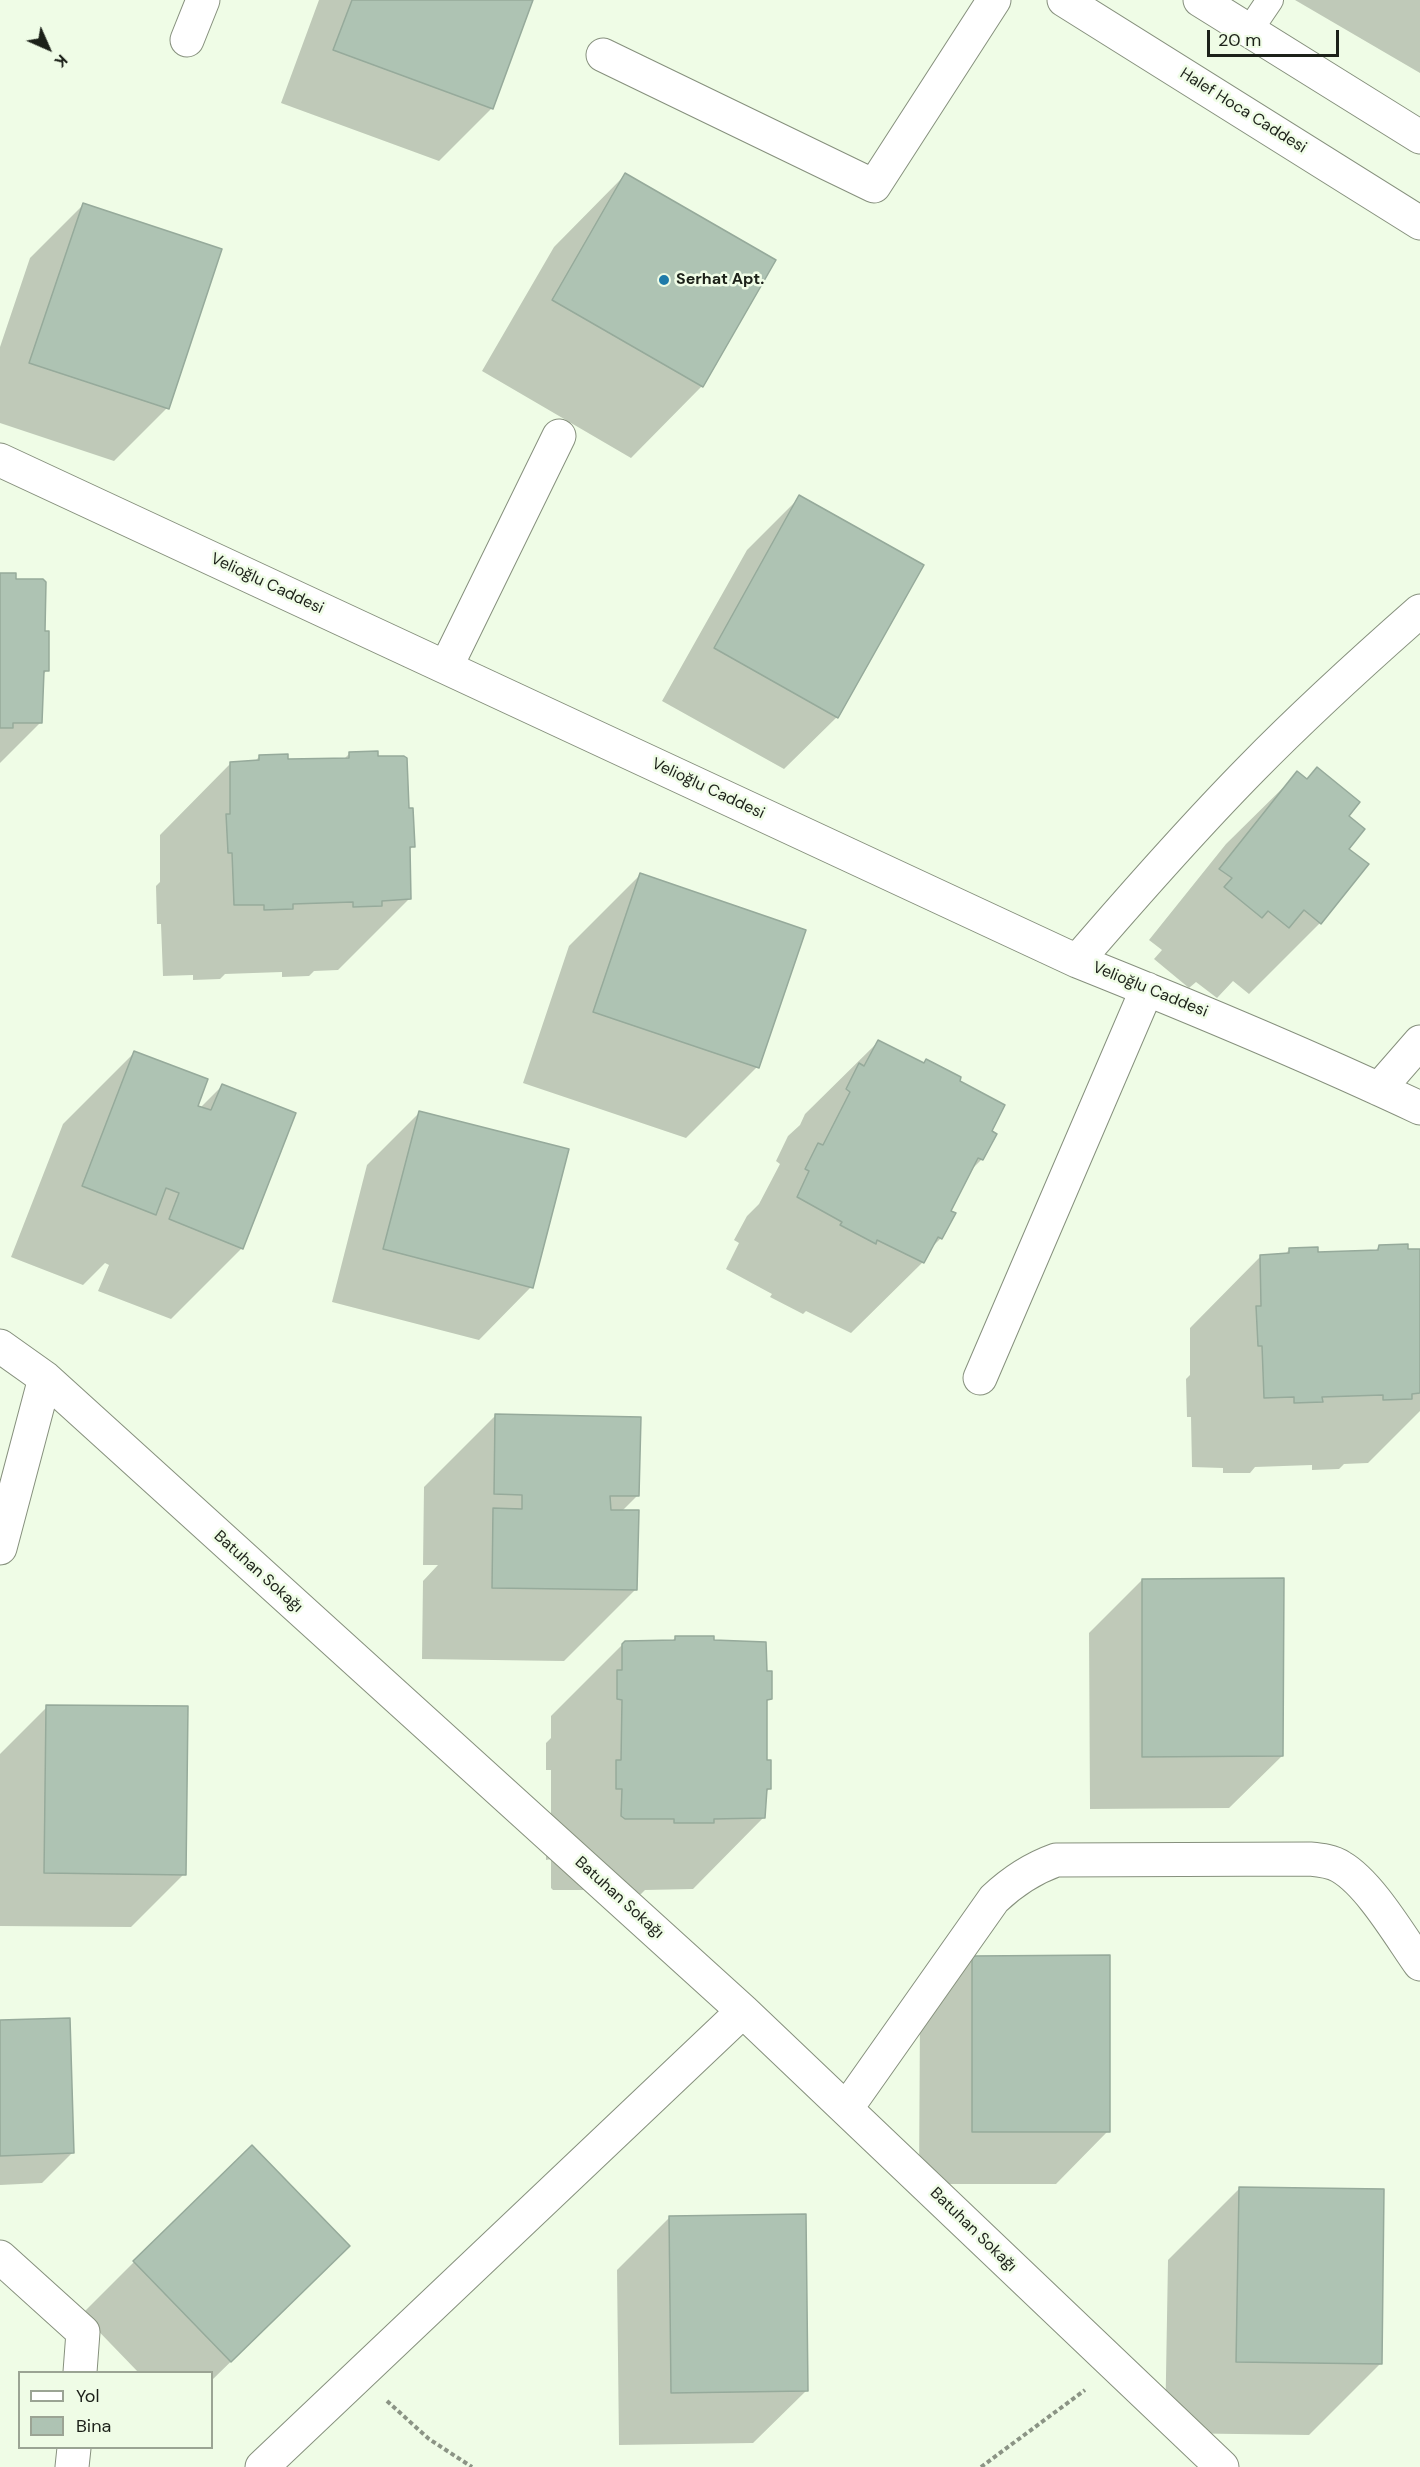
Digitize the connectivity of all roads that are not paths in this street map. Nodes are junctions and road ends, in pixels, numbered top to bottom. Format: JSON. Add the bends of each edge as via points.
{"nodes":[{"id":1,"x":203,"y":0,"type":"edge"},
{"id":2,"x":994,"y":0,"type":"edge"},
{"id":3,"x":1064,"y":0,"type":"edge"},
{"id":4,"x":1200,"y":0,"type":"edge"},
{"id":5,"x":1270,"y":0,"type":"edge"},
{"id":6,"x":1249,"y":31,"type":"junction"},
{"id":7,"x":187,"y":40,"type":"dead end"},
{"id":8,"x":603,"y":55,"type":"dead end"},
{"id":9,"x":1420,"y":137,"type":"edge"},
{"id":10,"x":1420,"y":223,"type":"edge"},
{"id":11,"x":559,"y":436,"type":"dead end"},
{"id":12,"x":0,"y":460,"type":"edge"},
{"id":13,"x":1420,"y":610,"type":"edge"},
{"id":14,"x":446,"y":667,"type":"junction"},
{"id":15,"x":1077,"y":961,"type":"junction"},
{"id":16,"x":1147,"y":989,"type":"junction"},
{"id":17,"x":1420,"y":1042,"type":"edge"},
{"id":18,"x":1379,"y":1089,"type":"junction"},
{"id":19,"x":1420,"y":1108,"type":"edge"},
{"id":20,"x":0,"y":1346,"type":"edge"},
{"id":21,"x":45,"y":1378,"type":"junction"},
{"id":22,"x":980,"y":1378,"type":"dead end"},
{"id":23,"x":0,"y":1548,"type":"edge"},
{"id":24,"x":1420,"y":1964,"type":"edge"},
{"id":25,"x":743,"y":2011,"type":"junction"},
{"id":26,"x":846,"y":2109,"type":"junction"},
{"id":27,"x":0,"y":2257,"type":"edge"},
{"id":28,"x":80,"y":2371,"type":"edge"},
{"id":29,"x":74,"y":2449,"type":"edge"},
{"id":30,"x":72,"y":2467,"type":"edge"},
{"id":31,"x":262,"y":2467,"type":"edge"},
{"id":32,"x":1222,"y":2467,"type":"edge"}],
"edges":[{"from":1,"to":7,"type":"street"},
{"from":2,"to":8,"type":"street","via":[[874,186]]},
{"from":3,"to":10,"type":"street","name":"Halef Hoca Caddesi"},
{"from":4,"to":6,"type":"street"},
{"from":5,"to":6,"type":"lane"},
{"from":6,"to":9,"type":"street"},
{"from":11,"to":14,"type":"street"},
{"from":12,"to":14,"type":"street","name":"Velioğlu Caddesi"},
{"from":13,"to":15,"type":"street","via":[[1251,769]]},
{"from":14,"to":15,"type":"street","name":"Velioğlu Caddesi"},
{"from":15,"to":16,"type":"street","name":"Velioğlu Caddesi"},
{"from":16,"to":18,"type":"street","name":"Velioğlu Caddesi"},
{"from":16,"to":22,"type":"street"},
{"from":17,"to":18,"type":"street"},
{"from":18,"to":19,"type":"street","name":"Velioğlu Caddesi"},
{"from":20,"to":21,"type":"street","name":"Batuhan Sokağı"},
{"from":21,"to":23,"type":"street"},
{"from":21,"to":25,"type":"street","name":"Batuhan Sokağı"},
{"from":24,"to":26,"type":"street","via":[[1362,1885],[1325,1860],[1056,1860],[1034,1868],[994,1899]]},
{"from":25,"to":26,"type":"street","name":"Batuhan Sokağı"},
{"from":25,"to":31,"type":"street"},
{"from":26,"to":32,"type":"street","name":"Batuhan Sokağı"},
{"from":27,"to":28,"type":"street","via":[[83,2332]]},
{"from":29,"to":30,"type":"street"}]}
